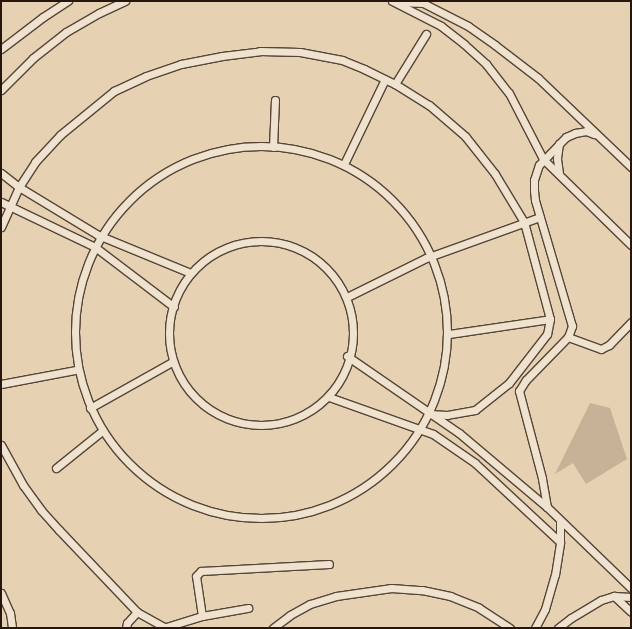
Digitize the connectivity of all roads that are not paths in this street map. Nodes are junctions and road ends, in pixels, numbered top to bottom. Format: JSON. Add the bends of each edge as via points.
{"nodes":[{"id":1,"x":68,"y":1,"type":"edge"},
{"id":2,"x":124,"y":1,"type":"edge"},
{"id":3,"x":392,"y":1,"type":"edge"},
{"id":4,"x":426,"y":34,"type":"dead end"},
{"id":5,"x":1,"y":49,"type":"edge"},
{"id":6,"x":385,"y":79,"type":"junction"},
{"id":7,"x":395,"y":84,"type":"junction"},
{"id":8,"x":1,"y":90,"type":"edge"},
{"id":9,"x":275,"y":100,"type":"dead end"},
{"id":10,"x":597,"y":134,"type":"junction"},
{"id":11,"x":559,"y":144,"type":"junction"},
{"id":12,"x":273,"y":147,"type":"junction"},
{"id":13,"x":543,"y":158,"type":"junction"},
{"id":14,"x":344,"y":164,"type":"junction"},
{"id":15,"x":631,"y":167,"type":"edge"},
{"id":16,"x":1,"y":173,"type":"edge"},
{"id":17,"x":560,"y":175,"type":"junction"},
{"id":18,"x":19,"y":187,"type":"junction"},
{"id":19,"x":1,"y":202,"type":"edge"},
{"id":20,"x":9,"y":205,"type":"junction"},
{"id":21,"x":540,"y":217,"type":"junction"},
{"id":22,"x":524,"y":222,"type":"junction"},
{"id":23,"x":1,"y":227,"type":"edge"},
{"id":24,"x":98,"y":235,"type":"junction"},
{"id":25,"x":631,"y":245,"type":"edge"},
{"id":26,"x":95,"y":247,"type":"junction"},
{"id":27,"x":434,"y":256,"type":"junction"},
{"id":28,"x":190,"y":273,"type":"junction"},
{"id":29,"x":347,"y":297,"type":"junction"},
{"id":30,"x":174,"y":307,"type":"junction"},
{"id":31,"x":550,"y":319,"type":"junction"},
{"id":32,"x":631,"y":322,"type":"edge"},
{"id":33,"x":450,"y":334,"type":"junction"},
{"id":34,"x":568,"y":337,"type":"junction"},
{"id":35,"x":347,"y":356,"type":"junction"},
{"id":36,"x":172,"y":362,"type":"junction"},
{"id":37,"x":75,"y":370,"type":"junction"},
{"id":38,"x":1,"y":384,"type":"edge"},
{"id":39,"x":328,"y":397,"type":"junction"},
{"id":40,"x":90,"y":408,"type":"junction"},
{"id":41,"x":429,"y":414,"type":"junction"},
{"id":42,"x":102,"y":431,"type":"junction"},
{"id":43,"x":420,"y":431,"type":"junction"},
{"id":44,"x":1,"y":445,"type":"edge"},
{"id":45,"x":56,"y":468,"type":"dead end"},
{"id":46,"x":547,"y":507,"type":"junction"},
{"id":47,"x":560,"y":521,"type":"junction"},
{"id":48,"x":560,"y":542,"type":"junction"},
{"id":49,"x":328,"y":564,"type":"dead end"},
{"id":50,"x":631,"y":588,"type":"edge"},
{"id":51,"x":1,"y":593,"type":"edge"},
{"id":52,"x":614,"y":596,"type":"junction"},
{"id":53,"x":631,"y":597,"type":"edge"},
{"id":54,"x":248,"y":608,"type":"dead end"},
{"id":55,"x":137,"y":612,"type":"junction"},
{"id":56,"x":631,"y":612,"type":"edge"},
{"id":57,"x":202,"y":616,"type":"junction"},
{"id":58,"x":166,"y":627,"type":"edge"},
{"id":59,"x":12,"y":628,"type":"edge"},
{"id":60,"x":126,"y":628,"type":"edge"},
{"id":61,"x":273,"y":628,"type":"edge"},
{"id":62,"x":510,"y":628,"type":"edge"},
{"id":63,"x":535,"y":628,"type":"edge"},
{"id":64,"x":558,"y":628,"type":"edge"}],
"edges":[{"from":1,"to":5,"type":"street","via":[[43,16]]},
{"from":2,"to":8,"type":"street","via":[[66,32],[33,58]]},
{"from":3,"to":10,"type":"street","via":[[423,3],[468,26],[518,61]]},
{"from":3,"to":13,"type":"street","via":[[441,26],[486,64],[509,93]]},
{"from":4,"to":7,"type":"street"},
{"from":6,"to":7,"type":"street"},
{"from":6,"to":14,"type":"street"},
{"from":6,"to":18,"type":"street","via":[[342,60],[300,52],[260,51],[181,64],[114,91],[90,109],[55,140],[35,162]]},
{"from":7,"to":22,"type":"street","via":[[429,105],[465,136],[495,174]]},
{"from":9,"to":12,"type":"street"},
{"from":10,"to":11,"type":"street","via":[[579,131],[566,137]]},
{"from":10,"to":15,"type":"street"},
{"from":11,"to":13,"type":"street"},
{"from":11,"to":17,"type":"street","via":[[557,158]]},
{"from":12,"to":14,"type":"street","via":[[308,153]]},
{"from":12,"to":24,"type":"street","via":[[236,148],[199,155],[186,161],[159,175],[136,193]]},
{"from":13,"to":17,"type":"street"},
{"from":13,"to":21,"type":"street","via":[[536,172],[534,190]]},
{"from":14,"to":27,"type":"street","via":[[394,204]]},
{"from":16,"to":18,"type":"street"},
{"from":17,"to":25,"type":"street"},
{"from":18,"to":20,"type":"street"},
{"from":18,"to":24,"type":"street"},
{"from":19,"to":20,"type":"street"},
{"from":20,"to":23,"type":"street"},
{"from":20,"to":26,"type":"street"},
{"from":21,"to":22,"type":"street"},
{"from":21,"to":34,"type":"street","via":[[571,320],[572,326]]},
{"from":22,"to":27,"type":"street"},
{"from":22,"to":31,"type":"street"},
{"from":24,"to":26,"type":"street"},
{"from":24,"to":28,"type":"street"},
{"from":26,"to":30,"type":"street"},
{"from":26,"to":37,"type":"street","via":[[80,281],[74,313]]},
{"from":27,"to":29,"type":"street"},
{"from":27,"to":33,"type":"street","via":[[444,290]]},
{"from":28,"to":29,"type":"street","via":[[220,250],[256,240],[274,241],[293,246],[325,266]]},
{"from":28,"to":30,"type":"street"},
{"from":29,"to":35,"type":"street","via":[[354,323]]},
{"from":30,"to":36,"type":"street","via":[[170,328]]},
{"from":31,"to":33,"type":"street"},
{"from":31,"to":41,"type":"street","via":[[547,334],[509,383],[475,410],[447,415]]},
{"from":32,"to":34,"type":"street","via":[[609,345],[601,349]]},
{"from":33,"to":41,"type":"street","via":[[445,364]]},
{"from":34,"to":46,"type":"street","via":[[518,391],[542,478]]},
{"from":35,"to":39,"type":"street"},
{"from":35,"to":41,"type":"street"},
{"from":36,"to":39,"type":"street","via":[[186,386],[204,405],[228,419],[255,425],[282,423],[307,414]]},
{"from":36,"to":40,"type":"street"},
{"from":37,"to":38,"type":"street"},
{"from":37,"to":40,"type":"street"},
{"from":39,"to":43,"type":"street"},
{"from":40,"to":42,"type":"street"},
{"from":41,"to":43,"type":"street"},
{"from":41,"to":46,"type":"street","via":[[459,433]]},
{"from":42,"to":43,"type":"street","via":[[124,459],[150,482],[168,493],[213,512],[247,518],[282,517],[309,512],[348,497],[377,478],[402,454]]},
{"from":42,"to":45,"type":"street"},
{"from":43,"to":48,"type":"street","via":[[433,434],[475,463]]},
{"from":44,"to":55,"type":"street","via":[[23,485],[41,510]]},
{"from":46,"to":47,"type":"street"},
{"from":47,"to":48,"type":"street"},
{"from":47,"to":50,"type":"street"},
{"from":48,"to":63,"type":"street","via":[[551,592]]},
{"from":49,"to":57,"type":"street","via":[[201,571],[196,576]]},
{"from":51,"to":59,"type":"street","via":[[10,613]]},
{"from":52,"to":53,"type":"street"},
{"from":52,"to":56,"type":"street"},
{"from":52,"to":64,"type":"street","via":[[586,608]]},
{"from":54,"to":57,"type":"street"},
{"from":55,"to":58,"type":"street"},
{"from":55,"to":60,"type":"street"},
{"from":57,"to":58,"type":"street"},
{"from":61,"to":62,"type":"street","via":[[310,604],[336,596],[391,588],[422,590],[450,596],[479,608]]}]}
